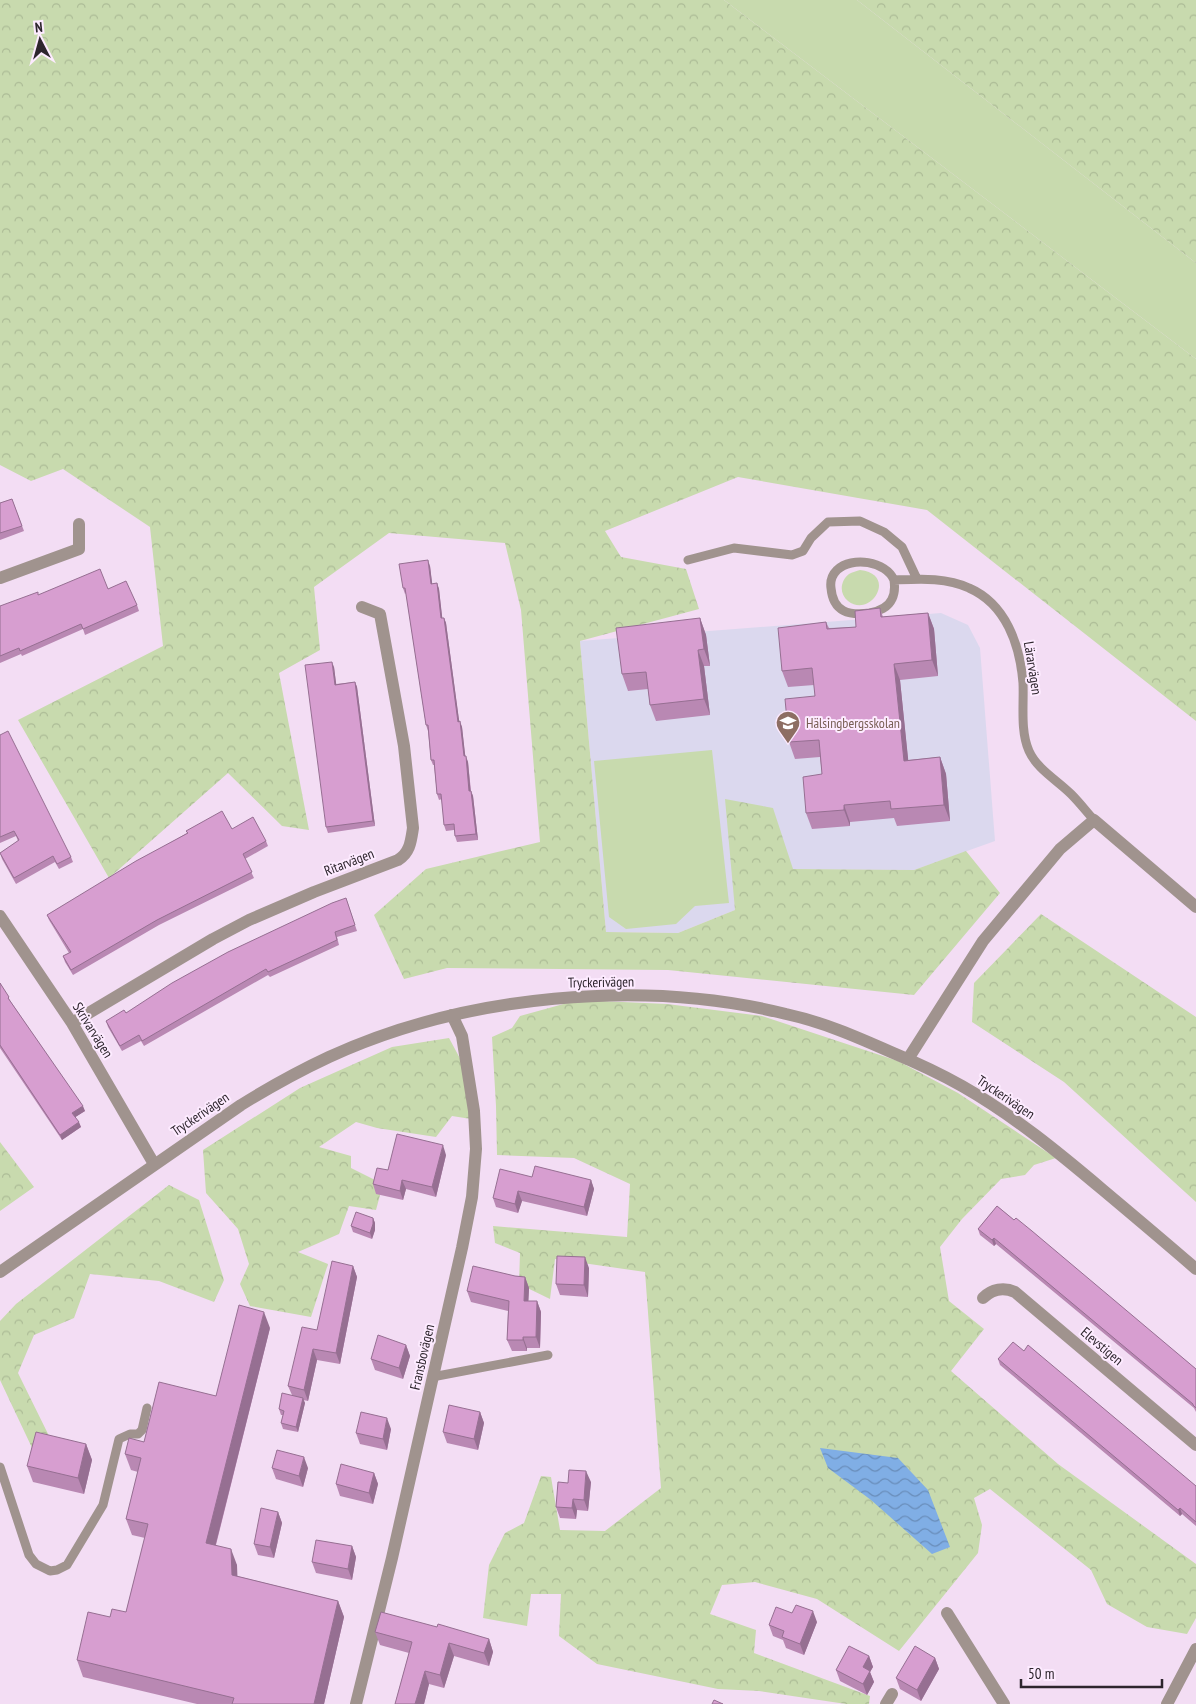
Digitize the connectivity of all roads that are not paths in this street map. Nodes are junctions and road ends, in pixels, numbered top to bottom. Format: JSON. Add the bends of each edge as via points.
{"nodes":[{"id":1,"x":79,"y":524,"type":"dead end"},
{"id":2,"x":688,"y":560,"type":"dead end"},
{"id":3,"x":0,"y":578,"type":"edge"},
{"id":4,"x":917,"y":579,"type":"junction"},
{"id":5,"x":894,"y":580,"type":"junction"},
{"id":6,"x":362,"y":608,"type":"dead end"},
{"id":7,"x":1094,"y":820,"type":"junction"},
{"id":8,"x":1196,"y":907,"type":"edge"},
{"id":9,"x":0,"y":916,"type":"edge"},
{"id":10,"x":452,"y":1015,"type":"junction"},
{"id":11,"x":72,"y":1023,"type":"junction"},
{"id":12,"x":908,"y":1059,"type":"junction"},
{"id":13,"x":154,"y":1164,"type":"junction"},
{"id":14,"x":1196,"y":1269,"type":"edge"},
{"id":15,"x":0,"y":1272,"type":"edge"},
{"id":16,"x":983,"y":1298,"type":"dead end"},
{"id":17,"x":548,"y":1355,"type":"dead end"},
{"id":18,"x":432,"y":1377,"type":"junction"},
{"id":19,"x":147,"y":1408,"type":"dead end"},
{"id":20,"x":1196,"y":1445,"type":"edge"},
{"id":21,"x":0,"y":1467,"type":"edge"},
{"id":22,"x":947,"y":1613,"type":"dead end"},
{"id":23,"x":1196,"y":1649,"type":"edge"},
{"id":24,"x":356,"y":1704,"type":"edge"},
{"id":25,"x":1004,"y":1704,"type":"edge"},
{"id":26,"x":1167,"y":1704,"type":"edge"}],
"edges":[{"from":1,"to":3,"type":"street","via":[[79,548]]},
{"from":2,"to":4,"type":"lane","via":[[734,548],[792,555],[803,551],[828,522],[860,521],[884,532],[902,547]]},
{"from":4,"to":5,"type":"lane","name":"Lärarvägen"},
{"from":4,"to":7,"type":"lane","name":"Lärarvägen","via":[[969,588],[985,598],[1004,618],[1015,639],[1028,749],[1035,762]]},
{"from":5,"to":5,"type":"lane","via":[[884,567],[873,563],[849,565],[837,570],[832,577],[832,593],[841,610],[852,614],[877,611],[887,607],[892,599]]},
{"from":6,"to":11,"type":"street","name":"Ritarvägen","via":[[380,614],[404,746],[413,828],[406,854],[250,920]]},
{"from":7,"to":8,"type":"street","name":"Lärarvägen"},
{"from":7,"to":12,"type":"street","via":[[1060,849],[983,941]]},
{"from":9,"to":11,"type":"street","name":"Skrivarvägen"},
{"from":10,"to":12,"type":"street","name":"Tryckerivägen","via":[[564,998],[683,998],[740,1004],[786,1014],[831,1027]]},
{"from":10,"to":13,"type":"street","name":"Tryckerivägen","via":[[393,1032],[330,1056],[270,1088]]},
{"from":10,"to":18,"type":"street","name":"Fransbovägen","via":[[464,1043],[476,1149],[472,1197]]},
{"from":11,"to":13,"type":"street","name":"Skrivarvägen"},
{"from":12,"to":14,"type":"street","name":"Tryckerivägen","via":[[963,1086],[1024,1126]]},
{"from":13,"to":15,"type":"street","name":"Tryckerivägen"},
{"from":16,"to":20,"type":"street","name":"Elevstigen","via":[[990,1292],[1007,1288],[1015,1292]]},
{"from":17,"to":18,"type":"lane"},
{"from":18,"to":24,"type":"street","name":"Fransbovägen"},
{"from":19,"to":21,"type":"lane","via":[[142,1430],[119,1439],[103,1505],[67,1565],[57,1570],[50,1571],[36,1564],[29,1555]]},
{"from":22,"to":25,"type":"street"},
{"from":23,"to":26,"type":"street"}]}
